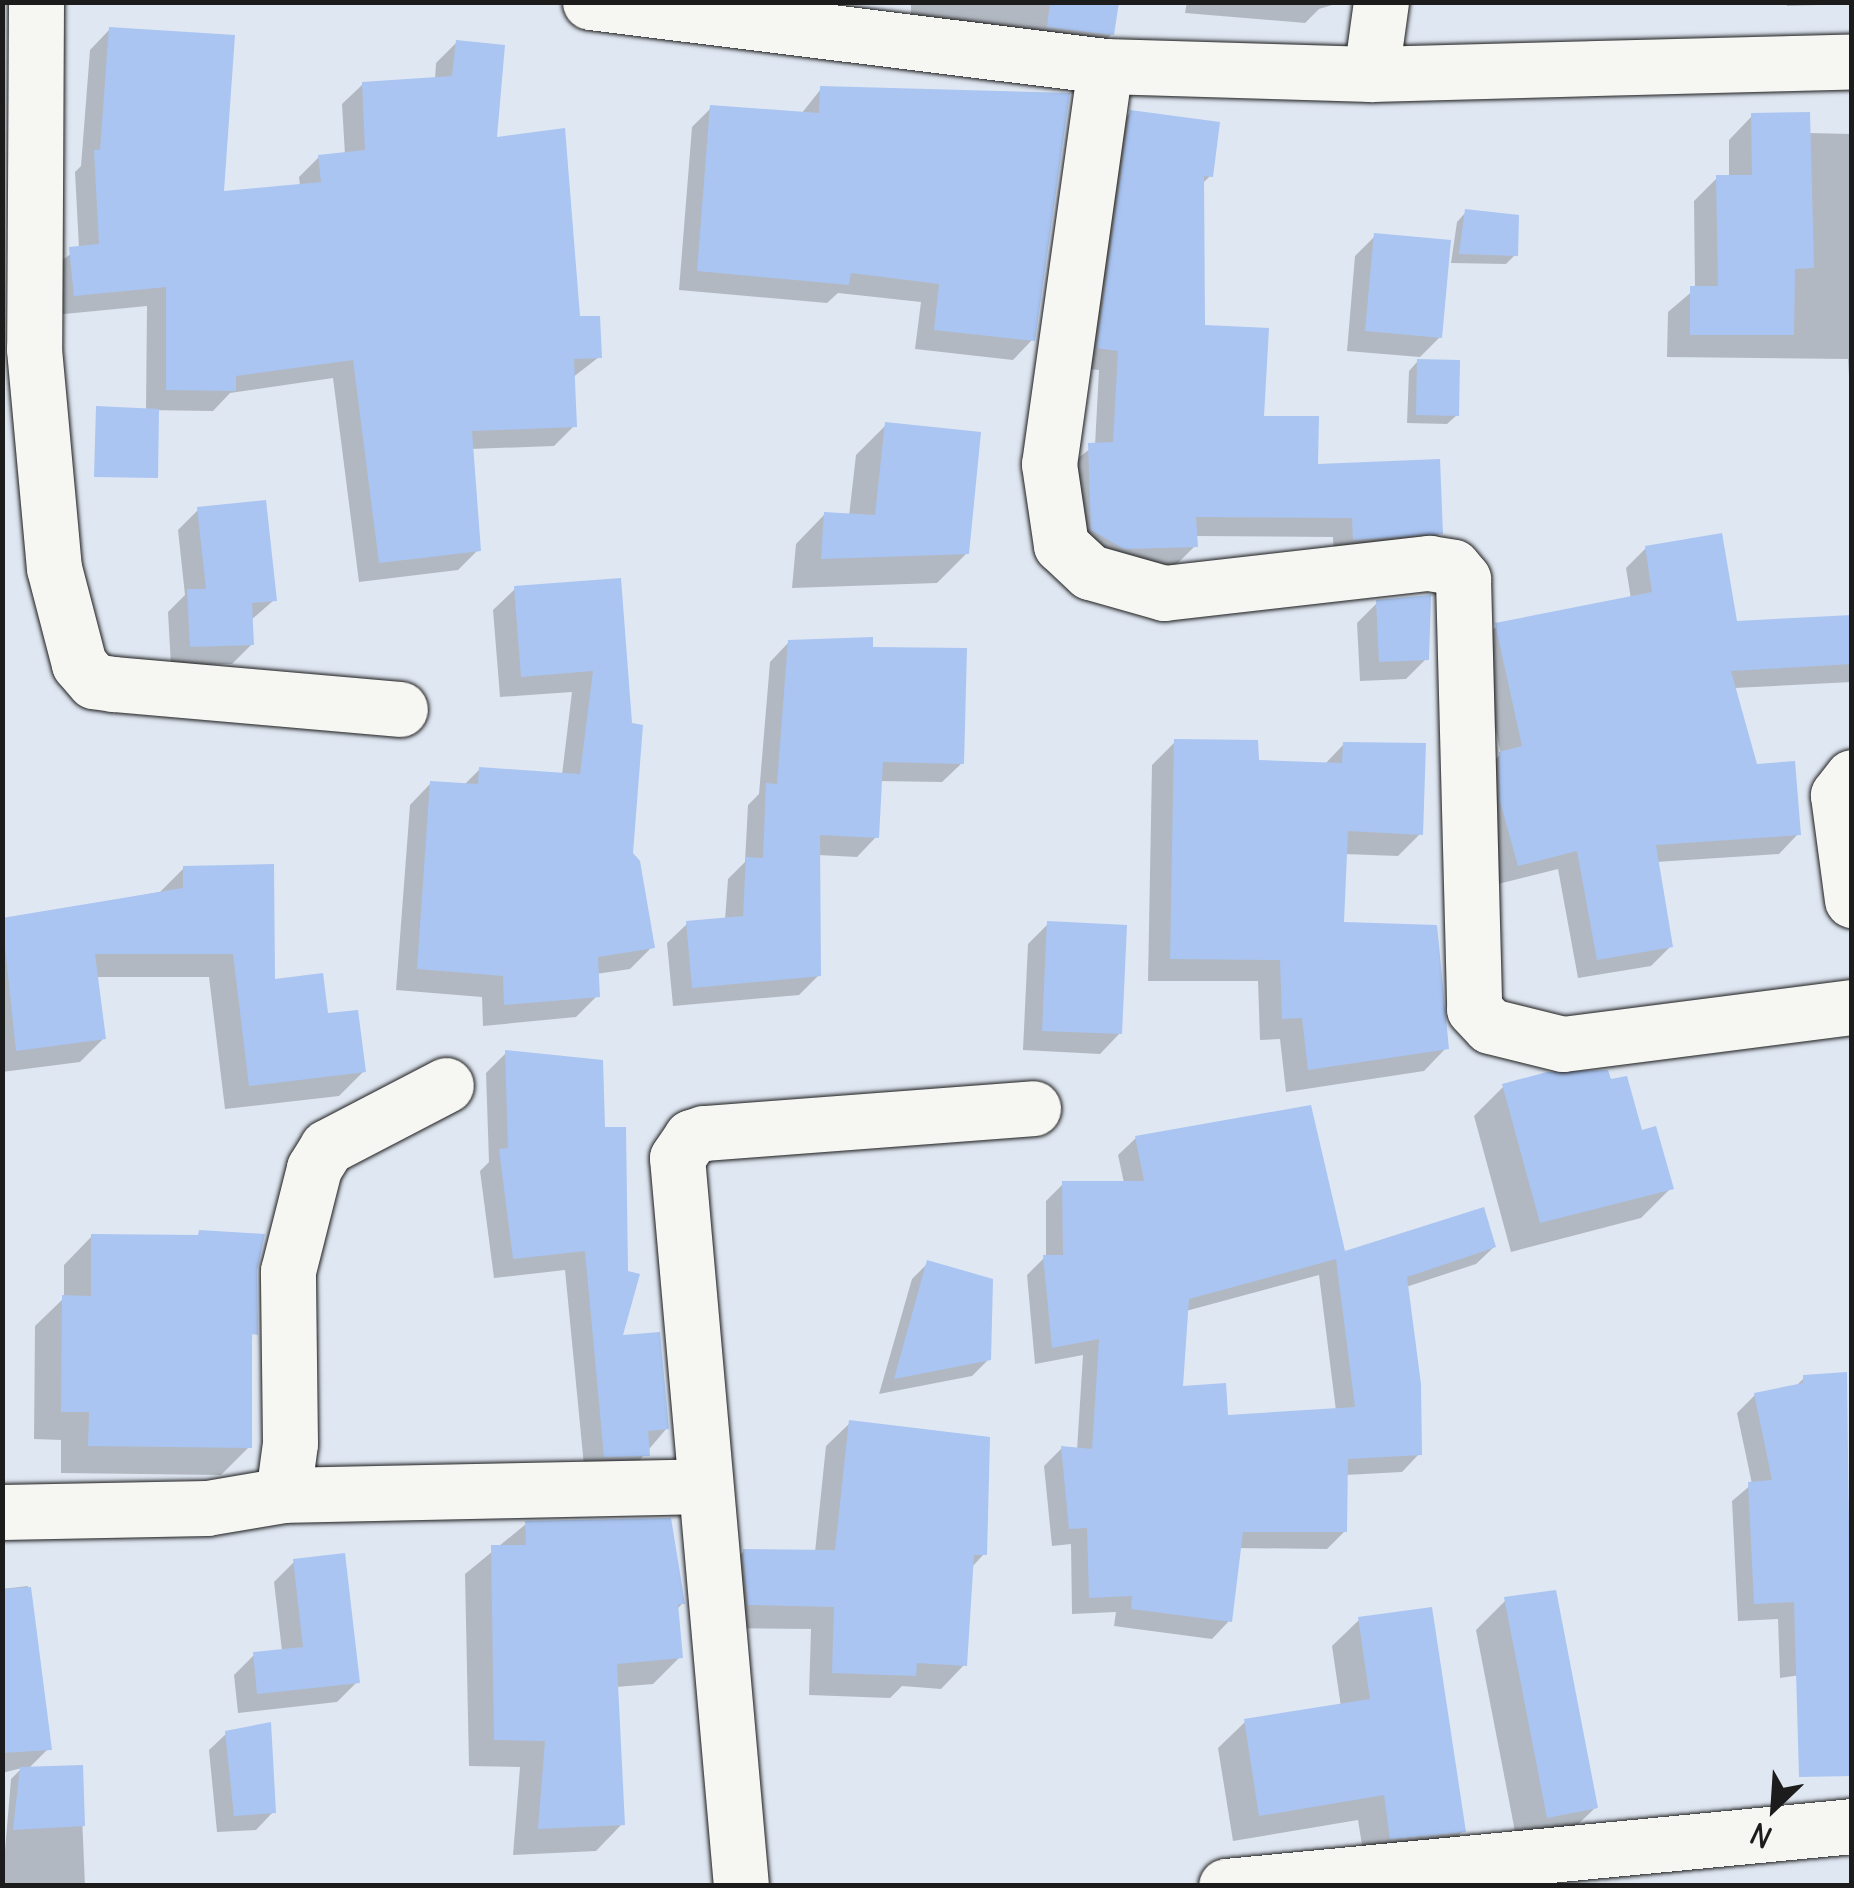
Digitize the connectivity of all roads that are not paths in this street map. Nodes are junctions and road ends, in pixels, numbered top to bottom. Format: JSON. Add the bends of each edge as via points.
{"nodes":[{"id":1,"x":36,"y":2,"type":"edge"},
{"id":2,"x":590,"y":2,"type":"edge"},
{"id":3,"x":1381,"y":2,"type":"edge"},
{"id":4,"x":1852,"y":60,"type":"edge"},
{"id":5,"x":1105,"y":66,"type":"junction"},
{"id":6,"x":1371,"y":74,"type":"junction"},
{"id":7,"x":400,"y":709,"type":"dead end"},
{"id":8,"x":1852,"y":777,"type":"edge"},
{"id":9,"x":1852,"y":900,"type":"edge"},
{"id":10,"x":1852,"y":1007,"type":"edge"},
{"id":11,"x":446,"y":1085,"type":"dead end"},
{"id":12,"x":1033,"y":1108,"type":"dead end"},
{"id":13,"x":704,"y":1486,"type":"junction"},
{"id":14,"x":283,"y":1495,"type":"junction"},
{"id":15,"x":2,"y":1512,"type":"edge"},
{"id":16,"x":1852,"y":1826,"type":"edge"},
{"id":17,"x":741,"y":1886,"type":"edge"},
{"id":18,"x":1226,"y":1886,"type":"edge"}],
"edges":[{"from":1,"to":7,"type":"street","via":[[34,349],[54,568],[79,664],[94,680],[114,684]]},
{"from":2,"to":5,"type":"street"},
{"from":3,"to":6,"type":"street"},
{"from":4,"to":6,"type":"street"},
{"from":5,"to":6,"type":"street"},
{"from":5,"to":10,"type":"street","via":[[1049,464],[1062,545],[1090,572],[1164,593],[1429,563],[1453,567],[1463,579],[1474,1009],[1490,1026],[1563,1044]]},
{"from":8,"to":9,"type":"street","via":[[1838,795]]},
{"from":11,"to":14,"type":"street","via":[[327,1147],[314,1168],[288,1270],[290,1443]]},
{"from":12,"to":13,"type":"street","via":[[691,1137],[678,1158]]},
{"from":13,"to":14,"type":"street"},
{"from":13,"to":17,"type":"street"},
{"from":14,"to":15,"type":"street","via":[[208,1508]]},
{"from":16,"to":18,"type":"street"}]}
